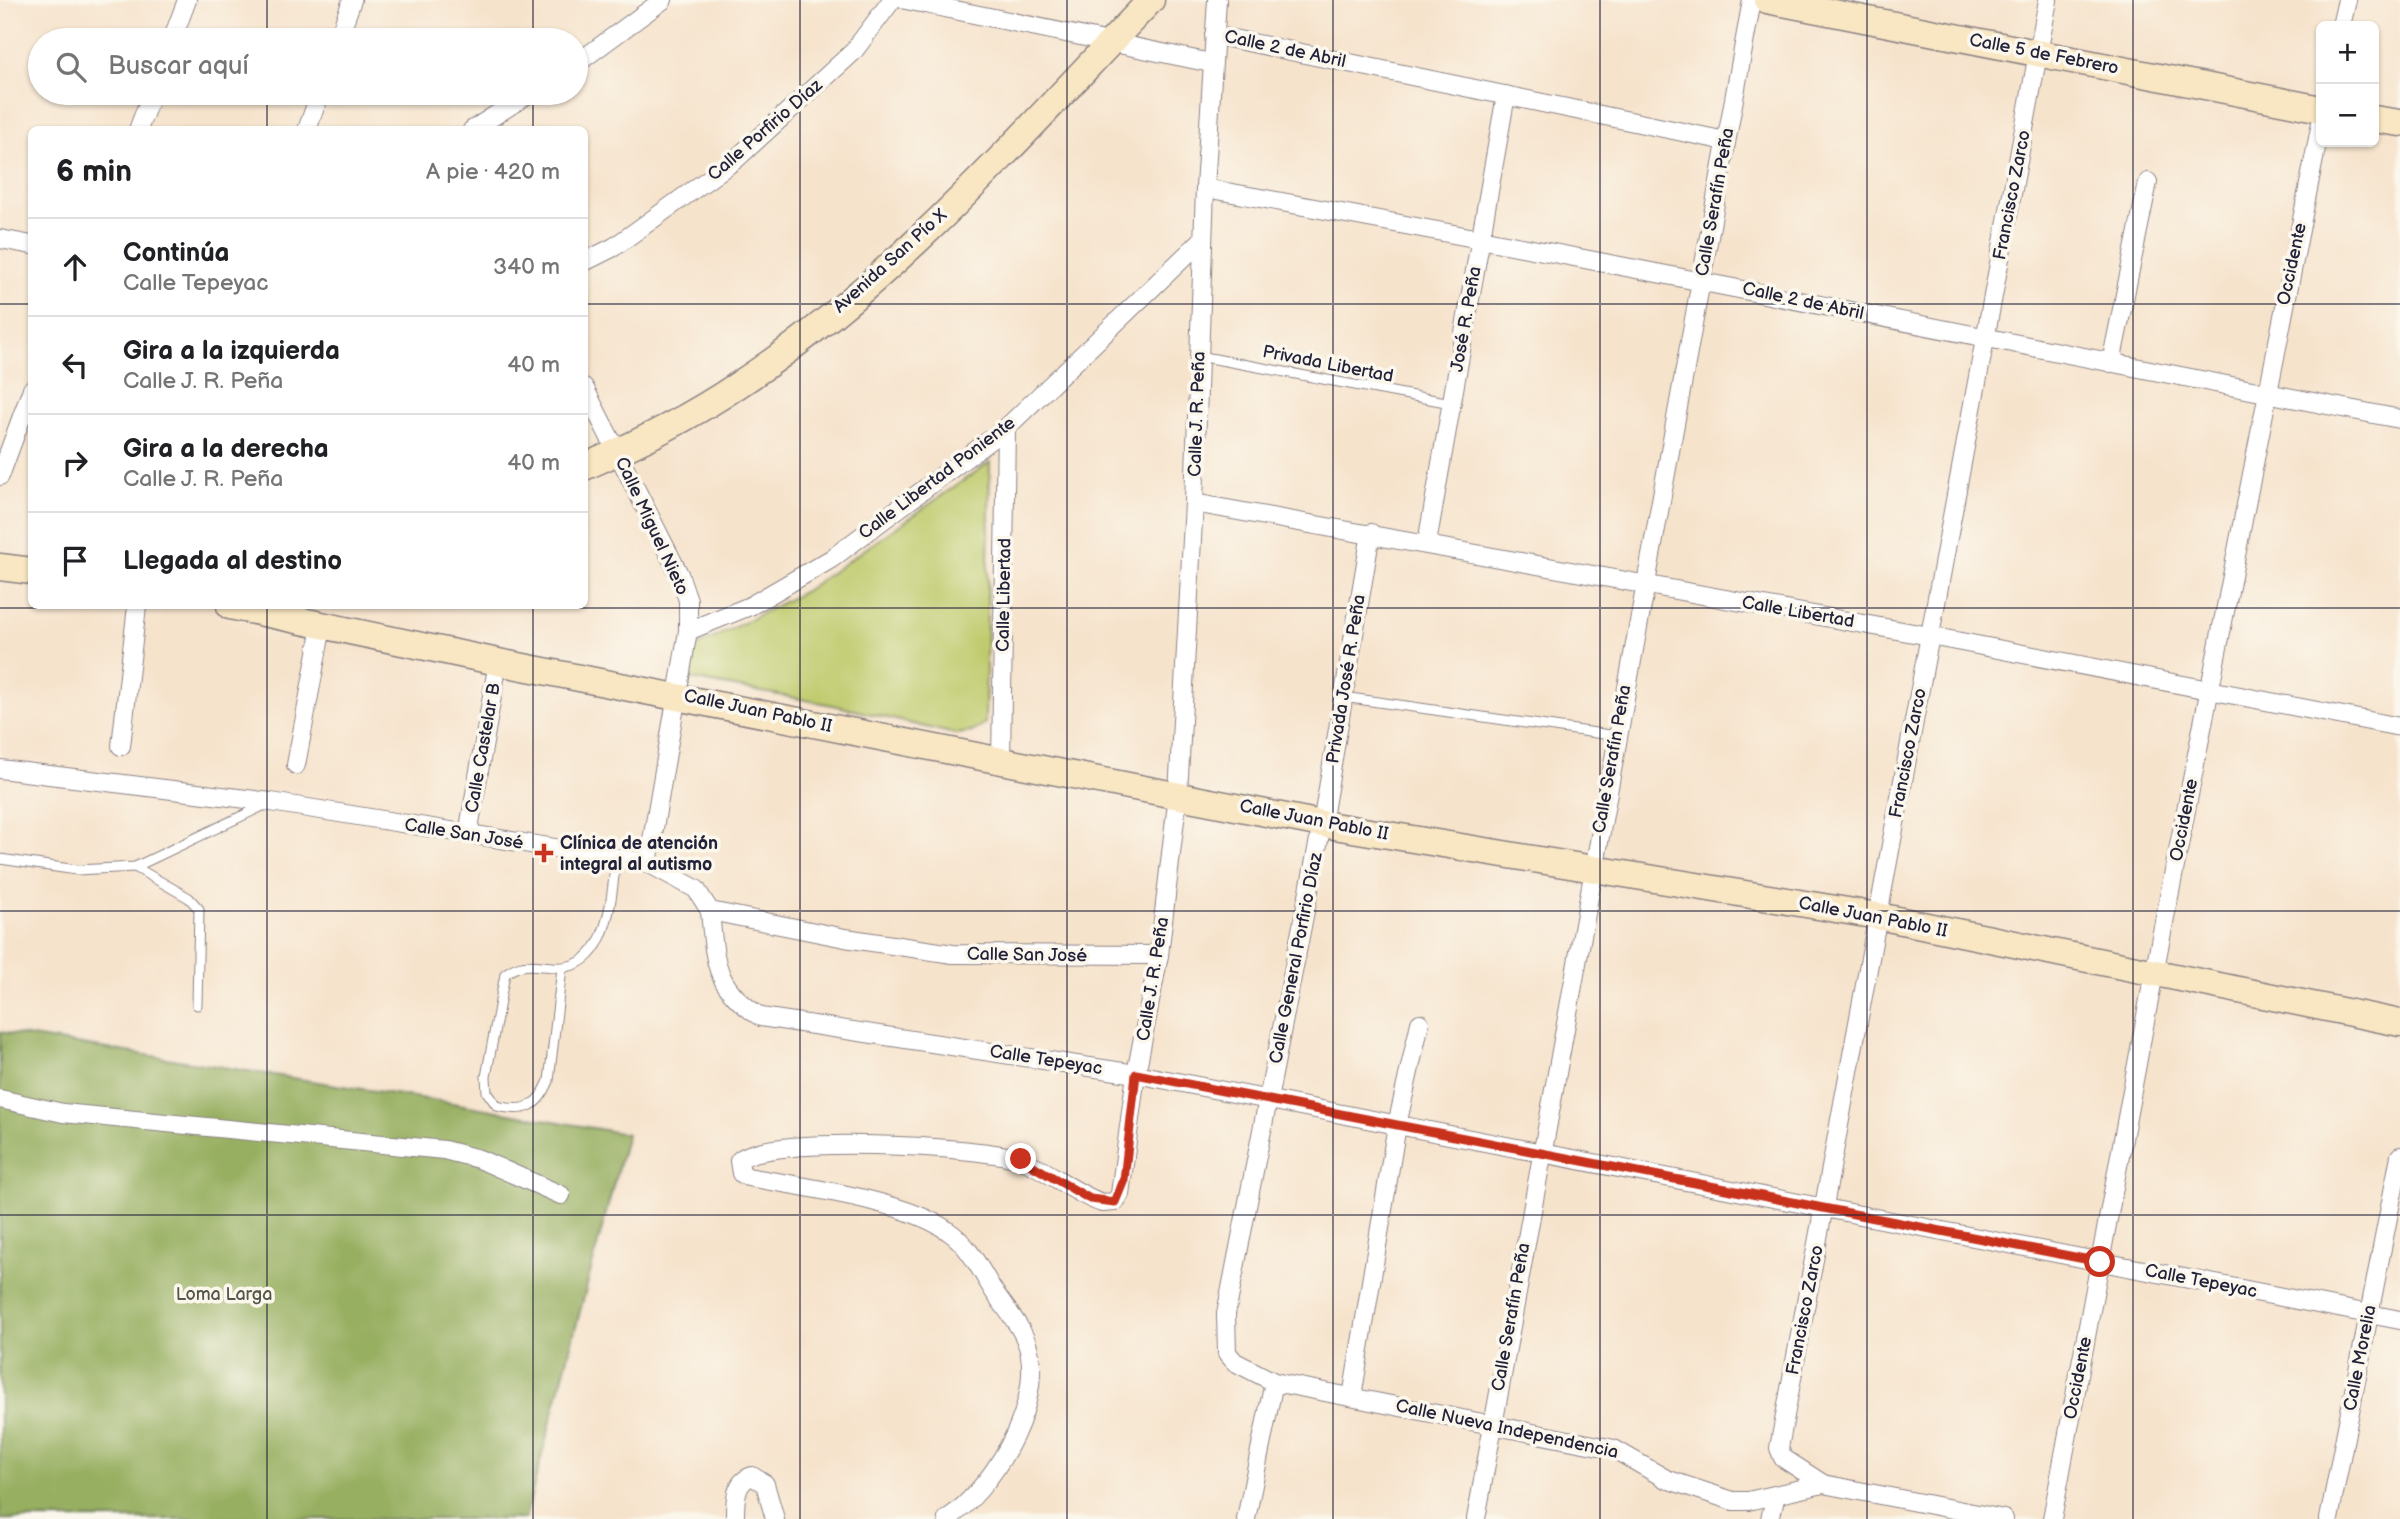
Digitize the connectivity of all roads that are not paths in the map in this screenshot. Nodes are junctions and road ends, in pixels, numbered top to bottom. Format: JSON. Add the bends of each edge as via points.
{"nodes":[{"id":1,"x":187,"y":0,"type":"edge"},
{"id":2,"x":352,"y":0,"type":"edge"},
{"id":3,"x":663,"y":0,"type":"edge"},
{"id":4,"x":892,"y":0,"type":"edge"},
{"id":5,"x":906,"y":0,"type":"edge"},
{"id":6,"x":1151,"y":0,"type":"edge"},
{"id":7,"x":1217,"y":0,"type":"edge"},
{"id":8,"x":1752,"y":0,"type":"edge"},
{"id":9,"x":1767,"y":0,"type":"edge"},
{"id":10,"x":2048,"y":0,"type":"edge"},
{"id":11,"x":2347,"y":0,"type":"edge"},
{"id":12,"x":2342,"y":21,"type":"edge"},
{"id":13,"x":176,"y":28,"type":"edge"},
{"id":14,"x":342,"y":28,"type":"edge"},
{"id":15,"x":1214,"y":34,"type":"junction"},
{"id":16,"x":1109,"y":44,"type":"junction"},
{"id":17,"x":2038,"y":52,"type":"junction"},
{"id":18,"x":588,"y":55,"type":"edge"},
{"id":19,"x":1211,"y":63,"type":"junction"},
{"id":20,"x":1506,"y":95,"type":"junction"},
{"id":21,"x":147,"y":105,"type":"edge"},
{"id":22,"x":316,"y":105,"type":"edge"},
{"id":23,"x":511,"y":105,"type":"edge"},
{"id":24,"x":2316,"y":108,"type":"edge"},
{"id":25,"x":2379,"y":119,"type":"edge"},
{"id":26,"x":2400,"y":123,"type":"edge"},
{"id":27,"x":140,"y":126,"type":"edge"},
{"id":28,"x":308,"y":126,"type":"edge"},
{"id":29,"x":478,"y":126,"type":"edge"},
{"id":30,"x":1726,"y":141,"type":"junction"},
{"id":31,"x":2316,"y":147,"type":"edge"},
{"id":32,"x":2148,"y":183,"type":"dead end"},
{"id":33,"x":1205,"y":188,"type":"junction"},
{"id":34,"x":1481,"y":237,"type":"junction"},
{"id":35,"x":0,"y":239,"type":"edge"},
{"id":36,"x":1203,"y":239,"type":"junction"},
{"id":37,"x":28,"y":244,"type":"edge"},
{"id":38,"x":588,"y":260,"type":"edge"},
{"id":39,"x":1700,"y":280,"type":"junction"},
{"id":40,"x":1985,"y":340,"type":"junction"},
{"id":41,"x":1199,"y":356,"type":"junction"},
{"id":42,"x":2111,"y":363,"type":"junction"},
{"id":43,"x":2266,"y":393,"type":"junction"},
{"id":44,"x":588,"y":395,"type":"edge"},
{"id":45,"x":28,"y":400,"type":"edge"},
{"id":46,"x":1451,"y":404,"type":"junction"},
{"id":47,"x":2400,"y":419,"type":"edge"},
{"id":48,"x":1006,"y":428,"type":"junction"},
{"id":49,"x":618,"y":453,"type":"junction"},
{"id":50,"x":588,"y":465,"type":"edge"},
{"id":51,"x":0,"y":476,"type":"edge"},
{"id":52,"x":1194,"y":503,"type":"junction"},
{"id":53,"x":1371,"y":533,"type":"junction"},
{"id":54,"x":1427,"y":543,"type":"junction"},
{"id":55,"x":0,"y":567,"type":"edge"},
{"id":56,"x":28,"y":570,"type":"edge"},
{"id":57,"x":1644,"y":584,"type":"junction"},
{"id":58,"x":137,"y":609,"type":"edge"},
{"id":59,"x":244,"y":609,"type":"edge"},
{"id":60,"x":322,"y":626,"type":"junction"},
{"id":61,"x":688,"y":631,"type":"junction"},
{"id":62,"x":1930,"y":636,"type":"junction"},
{"id":63,"x":498,"y":662,"type":"junction"},
{"id":64,"x":2209,"y":690,"type":"junction"},
{"id":65,"x":676,"y":694,"type":"junction"},
{"id":66,"x":1343,"y":697,"type":"junction"},
{"id":67,"x":2400,"y":727,"type":"edge"},
{"id":68,"x":1617,"y":736,"type":"junction"},
{"id":69,"x":121,"y":746,"type":"dead end"},
{"id":70,"x":1001,"y":761,"type":"junction"},
{"id":71,"x":296,"y":765,"type":"dead end"},
{"id":72,"x":0,"y":769,"type":"edge"},
{"id":73,"x":1178,"y":794,"type":"junction"},
{"id":74,"x":271,"y":802,"type":"junction"},
{"id":75,"x":1322,"y":824,"type":"junction"},
{"id":76,"x":468,"y":834,"type":"junction"},
{"id":77,"x":616,"y":858,"type":"junction"},
{"id":78,"x":0,"y":859,"type":"edge"},
{"id":79,"x":648,"y":863,"type":"junction"},
{"id":80,"x":135,"y":867,"type":"junction"},
{"id":81,"x":1592,"y":868,"type":"junction"},
{"id":82,"x":710,"y":911,"type":"junction"},
{"id":83,"x":1878,"y":916,"type":"junction"},
{"id":84,"x":1159,"y":955,"type":"junction"},
{"id":85,"x":562,"y":968,"type":"junction"},
{"id":86,"x":2154,"y":973,"type":"junction"},
{"id":87,"x":197,"y":1005,"type":"dead end"},
{"id":88,"x":1420,"y":1023,"type":"dead end"},
{"id":89,"x":2400,"y":1023,"type":"edge"},
{"id":90,"x":1136,"y":1074,"type":"junction"},
{"id":91,"x":0,"y":1100,"type":"edge"},
{"id":92,"x":1268,"y":1100,"type":"junction"},
{"id":93,"x":1397,"y":1125,"type":"junction"},
{"id":94,"x":1540,"y":1153,"type":"junction"},
{"id":95,"x":2400,"y":1156,"type":"edge"},
{"id":96,"x":561,"y":1195,"type":"dead end"},
{"id":97,"x":1825,"y":1208,"type":"junction"},
{"id":98,"x":2100,"y":1262,"type":"junction"},
{"id":99,"x":2369,"y":1314,"type":"junction"},
{"id":100,"x":2400,"y":1320,"type":"edge"},
{"id":101,"x":1225,"y":1340,"type":"joint"},
{"id":102,"x":1273,"y":1382,"type":"junction"},
{"id":103,"x":1352,"y":1397,"type":"junction"},
{"id":104,"x":1492,"y":1425,"type":"junction"},
{"id":105,"x":1823,"y":1484,"type":"junction"},
{"id":106,"x":1776,"y":1495,"type":"junction"},
{"id":107,"x":735,"y":1519,"type":"edge"},
{"id":108,"x":775,"y":1519,"type":"edge"},
{"id":109,"x":947,"y":1519,"type":"edge"},
{"id":110,"x":1246,"y":1519,"type":"edge"},
{"id":111,"x":1476,"y":1519,"type":"edge"},
{"id":112,"x":1770,"y":1519,"type":"edge"},
{"id":113,"x":2004,"y":1519,"type":"edge"},
{"id":114,"x":2052,"y":1519,"type":"edge"},
{"id":115,"x":2329,"y":1519,"type":"edge"}],
"edges":[{"from":1,"to":13,"type":"street"},
{"from":2,"to":14,"type":"street"},
{"from":3,"to":18,"type":"street"},
{"from":4,"to":38,"type":"street","name":"Calle Porfirio Díaz","via":[[853,52],[735,160],[614,247]]},
{"from":5,"to":16,"type":"street","name":"Calle 2 de Abril"},
{"from":6,"to":16,"type":"street","name":"Avenida San Pío X"},
{"from":7,"to":15,"type":"street","name":"Calle J. R. Peña"},
{"from":8,"to":30,"type":"street","name":"Calle Serafín Peña"},
{"from":9,"to":17,"type":"street","name":"Calle 5 de Febrero"},
{"from":10,"to":17,"type":"street","name":"Francisco Zarco"},
{"from":11,"to":12,"type":"street"},
{"from":15,"to":19,"type":"street","name":"Calle J. R. Peña"},
{"from":15,"to":20,"type":"street","name":"Calle 2 de Abril"},
{"from":16,"to":19,"type":"street","name":"Calle 2 de Abril"},
{"from":16,"to":49,"type":"street","name":"Avenida San Pío X","via":[[1020,140],[863,290],[738,386]]},
{"from":17,"to":24,"type":"street","name":"Calle 5 de Febrero"},
{"from":17,"to":40,"type":"street","name":"Francisco Zarco"},
{"from":19,"to":33,"type":"street","name":"Calle J. R. Peña"},
{"from":20,"to":30,"type":"street","name":"Calle 2 de Abril"},
{"from":20,"to":34,"type":"street","name":"José R. Peña"},
{"from":21,"to":27,"type":"street"},
{"from":22,"to":28,"type":"street"},
{"from":23,"to":29,"type":"street"},
{"from":25,"to":26,"type":"street"},
{"from":30,"to":39,"type":"street","name":"Calle Serafín Peña"},
{"from":31,"to":43,"type":"street","name":"Occidente"},
{"from":32,"to":42,"type":"street"},
{"from":33,"to":34,"type":"street","name":"Calle 2 de Abril"},
{"from":33,"to":36,"type":"street","name":"Calle J. R. Peña"},
{"from":34,"to":39,"type":"street","name":"Calle 2 de Abril"},
{"from":34,"to":46,"type":"street","name":"José R. Peña"},
{"from":35,"to":37,"type":"street"},
{"from":36,"to":41,"type":"street","name":"Calle J. R. Peña"},
{"from":36,"to":48,"type":"street","name":"Calle Libertad Poniente"},
{"from":39,"to":40,"type":"street","name":"Calle 2 de Abril"},
{"from":39,"to":57,"type":"street","name":"Calle Serafín Peña"},
{"from":40,"to":42,"type":"street","name":"Calle 2 de Abril"},
{"from":40,"to":62,"type":"street","name":"Francisco Zarco"},
{"from":41,"to":46,"type":"lane","name":"Privada Libertad"},
{"from":41,"to":52,"type":"street","name":"Calle J. R. Peña"},
{"from":42,"to":43,"type":"street","name":"Calle 2 de Abril"},
{"from":43,"to":47,"type":"street","name":"Calle 2 de Abril"},
{"from":43,"to":64,"type":"street","name":"Occidente"},
{"from":44,"to":49,"type":"street","name":"Calle Miguel Nieto"},
{"from":45,"to":51,"type":"street"},
{"from":46,"to":54,"type":"street","name":"José R. Peña"},
{"from":48,"to":61,"type":"street","name":"Calle Libertad Poniente","via":[[831,559],[750,606]]},
{"from":48,"to":70,"type":"street","name":"Calle Libertad"},
{"from":49,"to":50,"type":"street","name":"Avenida San Pío X"},
{"from":49,"to":61,"type":"street","name":"Calle Miguel Nieto","via":[[679,574],[688,600]]},
{"from":52,"to":53,"type":"street","name":"Calle Libertad"},
{"from":52,"to":73,"type":"street","name":"Calle J. R. Peña"},
{"from":53,"to":54,"type":"street","name":"Calle Libertad"},
{"from":53,"to":66,"type":"street","name":"Privada José R. Peña"},
{"from":54,"to":57,"type":"street","name":"Calle Libertad"},
{"from":55,"to":56,"type":"street"},
{"from":57,"to":62,"type":"street","name":"Calle Libertad"},
{"from":57,"to":68,"type":"street","name":"Calle Serafín Peña"},
{"from":58,"to":69,"type":"street"},
{"from":59,"to":60,"type":"street","name":"Calle Juan Pablo II"},
{"from":60,"to":63,"type":"street","name":"Calle Juan Pablo II"},
{"from":60,"to":71,"type":"street"},
{"from":61,"to":65,"type":"street"},
{"from":62,"to":64,"type":"street","name":"Calle Libertad"},
{"from":62,"to":83,"type":"street","name":"Francisco Zarco"},
{"from":63,"to":65,"type":"street","name":"Calle Juan Pablo II"},
{"from":63,"to":76,"type":"street","name":"Calle Castelar B"},
{"from":64,"to":67,"type":"street","name":"Calle Libertad"},
{"from":64,"to":86,"type":"street","name":"Occidente"},
{"from":65,"to":70,"type":"street","name":"Calle Juan Pablo II"},
{"from":65,"to":79,"type":"street"},
{"from":66,"to":68,"type":"lane"},
{"from":66,"to":75,"type":"street","name":"Privada José R. Peña"},
{"from":68,"to":81,"type":"street","name":"Calle Serafín Peña"},
{"from":70,"to":73,"type":"street","name":"Calle Juan Pablo II"},
{"from":72,"to":74,"type":"street","name":"Calle San José"},
{"from":73,"to":75,"type":"street","name":"Calle Juan Pablo II"},
{"from":73,"to":84,"type":"street","name":"Calle J. R. Peña"},
{"from":74,"to":76,"type":"street","name":"Calle San José"},
{"from":74,"to":80,"type":"lane"},
{"from":75,"to":81,"type":"street","name":"Calle Juan Pablo II"},
{"from":75,"to":92,"type":"street","name":"Calle General Porfirio Díaz"},
{"from":76,"to":77,"type":"street","name":"Calle San José"},
{"from":77,"to":79,"type":"street","name":"Calle San José"},
{"from":77,"to":85,"type":"lane","via":[[606,928],[586,957]]},
{"from":78,"to":80,"type":"lane","via":[[77,870]]},
{"from":79,"to":82,"type":"street","name":"Calle San José","via":[[696,890]]},
{"from":80,"to":87,"type":"lane","via":[[189,898],[198,909]]},
{"from":81,"to":83,"type":"street","name":"Calle Juan Pablo II"},
{"from":81,"to":94,"type":"street","name":"Calle Serafín Peña"},
{"from":82,"to":84,"type":"street","name":"Calle San José","via":[[953,954]]},
{"from":82,"to":90,"type":"street","name":"Calle Tepeyac","via":[[715,964],[725,987],[761,1017]]},
{"from":83,"to":86,"type":"street","name":"Calle Juan Pablo II"},
{"from":83,"to":97,"type":"street","name":"Francisco Zarco"},
{"from":84,"to":90,"type":"street","name":"Calle J. R. Peña"},
{"from":85,"to":85,"type":"lane","via":[[549,1080],[542,1096],[524,1109],[497,1106],[487,1093],[486,1077],[505,974],[524,964]]},
{"from":86,"to":89,"type":"street","name":"Calle Juan Pablo II"},
{"from":86,"to":98,"type":"street","name":"Occidente"},
{"from":88,"to":93,"type":"street"},
{"from":90,"to":92,"type":"street","name":"Calle Tepeyac"},
{"from":90,"to":109,"type":"street","name":"Calle J. R. Peña","via":[[1124,1180],[1115,1202],[1090,1199],[1032,1164],[994,1152],[838,1144],[762,1150],[739,1161],[741,1173],[748,1177],[850,1196],[930,1220],[948,1230],[972,1256],[1025,1339],[1031,1370],[1029,1390],[1003,1458],[966,1506]]},
{"from":91,"to":96,"type":"street","via":[[63,1113],[444,1150],[479,1159]]},
{"from":92,"to":93,"type":"street","name":"Calle Tepeyac"},
{"from":92,"to":101,"type":"street","name":"Calle General Porfirio Díaz","via":[[1226,1314]]},
{"from":93,"to":94,"type":"street","name":"Calle Tepeyac"},
{"from":93,"to":103,"type":"street"},
{"from":94,"to":97,"type":"street","name":"Calle Tepeyac"},
{"from":94,"to":104,"type":"street","name":"Calle Serafín Peña"},
{"from":95,"to":99,"type":"street","name":"Calle Morelia"},
{"from":97,"to":98,"type":"street","name":"Calle Tepeyac"},
{"from":97,"to":105,"type":"street","name":"Francisco Zarco","via":[[1779,1448],[1783,1458]]},
{"from":98,"to":99,"type":"street","name":"Calle Tepeyac"},
{"from":98,"to":114,"type":"street","name":"Occidente"},
{"from":99,"to":100,"type":"street","name":"Calle Tepeyac"},
{"from":99,"to":115,"type":"street","name":"Calle Morelia"},
{"from":101,"to":102,"type":"street","name":"Calle Nueva Independencia","via":[[1227,1353],[1235,1362]]},
{"from":102,"to":103,"type":"street","name":"Calle Nueva Independencia"},
{"from":102,"to":110,"type":"street"},
{"from":103,"to":104,"type":"street","name":"Calle Nueva Independencia"},
{"from":104,"to":106,"type":"street","name":"Calle Nueva Independencia","via":[[1614,1449],[1666,1479],[1733,1501]]},
{"from":104,"to":111,"type":"street","name":"Calle Serafín Peña"},
{"from":105,"to":106,"type":"street","name":"Calle Nueva Independencia"},
{"from":105,"to":113,"type":"street","name":"Calle Nueva Independencia"},
{"from":106,"to":112,"type":"street"},
{"from":107,"to":108,"type":"street","via":[[738,1487],[752,1476],[765,1484]]}]}
